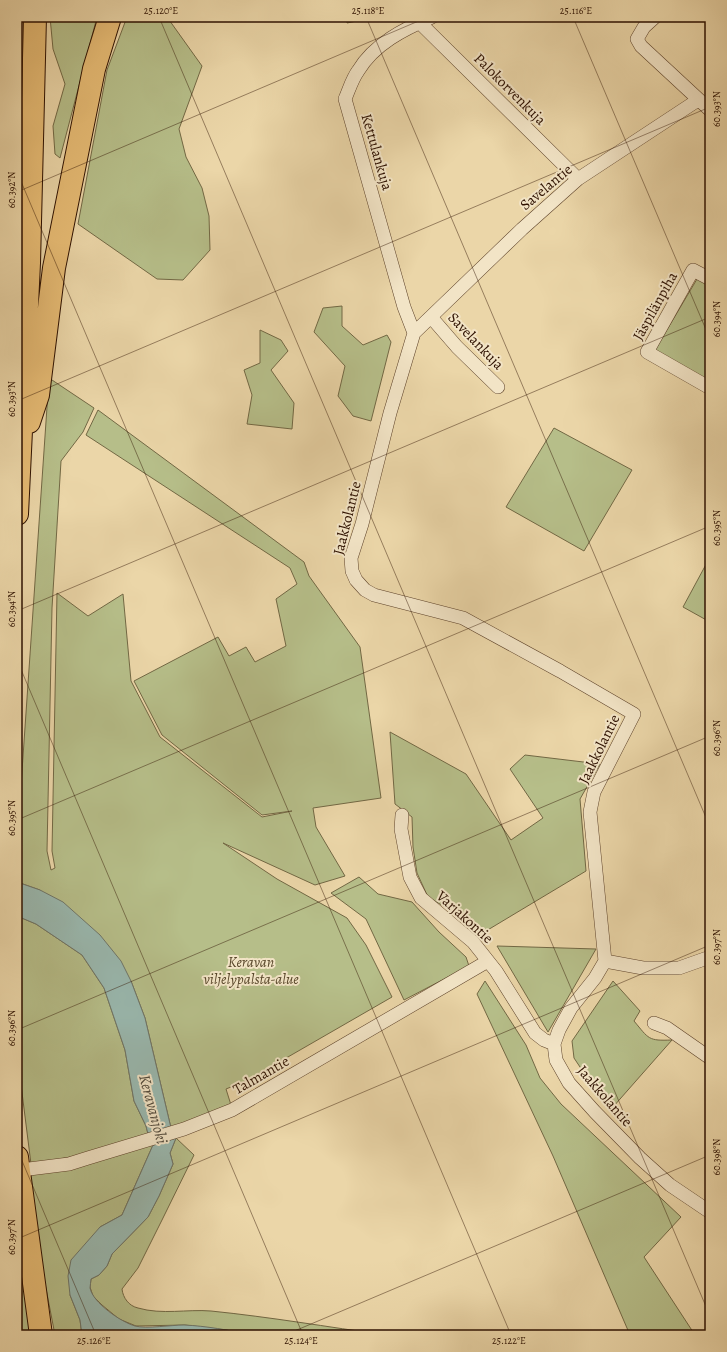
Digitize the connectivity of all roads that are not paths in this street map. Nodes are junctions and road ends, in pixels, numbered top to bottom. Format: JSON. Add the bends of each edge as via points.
{"nodes":[{"id":1,"x":35,"y":17,"type":"edge"},
{"id":2,"x":110,"y":17,"type":"edge"},
{"id":3,"x":432,"y":17,"type":"edge"},
{"id":4,"x":654,"y":17,"type":"edge"},
{"id":5,"x":419,"y":22,"type":"junction"},
{"id":6,"x":698,"y":100,"type":"junction"},
{"id":7,"x":710,"y":110,"type":"edge"},
{"id":8,"x":578,"y":179,"type":"junction"},
{"id":9,"x":710,"y":279,"type":"edge"},
{"id":10,"x":431,"y":317,"type":"junction"},
{"id":11,"x":414,"y":333,"type":"junction"},
{"id":12,"x":498,"y":387,"type":"dead end"},
{"id":13,"x":710,"y":388,"type":"edge"},
{"id":14,"x":21,"y":446,"type":"junction"},
{"id":15,"x":17,"y":514,"type":"edge"},
{"id":16,"x":402,"y":815,"type":"dead end"},
{"id":17,"x":710,"y":957,"type":"edge"},
{"id":18,"x":488,"y":961,"type":"junction"},
{"id":19,"x":605,"y":961,"type":"junction"},
{"id":20,"x":654,"y":1023,"type":"dead end"},
{"id":21,"x":554,"y":1044,"type":"junction"},
{"id":22,"x":710,"y":1058,"type":"edge"},
{"id":23,"x":23,"y":1163,"type":"edge"},
{"id":24,"x":710,"y":1212,"type":"edge"},
{"id":25,"x":41,"y":1335,"type":"edge"}],
"edges":[{"from":1,"to":14,"type":"highway","via":[[29,263]]},
{"from":2,"to":14,"type":"highway","via":[[94,69],[54,268],[38,395]]},
{"from":3,"to":5,"type":"street","name":"Kettulankuja"},
{"from":4,"to":6,"type":"street","via":[[637,39],[641,46]]},
{"from":5,"to":8,"type":"street","name":"Palokorvenkuja"},
{"from":5,"to":11,"type":"street","name":"Kettulankuja","via":[[391,37],[368,56],[357,71],[345,99],[404,307]]},
{"from":6,"to":7,"type":"street"},
{"from":6,"to":8,"type":"street","name":"Savelantie"},
{"from":8,"to":10,"type":"street","name":"Savelantie","via":[[522,228]]},
{"from":9,"to":13,"type":"street","name":"Jäspilänpiha","via":[[693,270],[647,352]]},
{"from":10,"to":11,"type":"street"},
{"from":10,"to":12,"type":"street","name":"Savelankuja"},
{"from":11,"to":19,"type":"street","name":"Jaakkolantie","via":[[351,558],[352,571],[365,590],[374,595],[463,618],[634,714],[594,792],[590,812]]},
{"from":14,"to":15,"type":"highway"},
{"from":16,"to":18,"type":"street","name":"Varjakontie","via":[[401,829],[410,877],[421,898],[473,942]]},
{"from":17,"to":19,"type":"street","via":[[679,968],[643,968]]},
{"from":18,"to":21,"type":"street","name":"Varjakontie","via":[[535,1033]]},
{"from":18,"to":23,"type":"street","name":"Talmantie","via":[[232,1110],[184,1129],[69,1164]]},
{"from":19,"to":21,"type":"street","via":[[571,1008]]},
{"from":20,"to":22,"type":"street","via":[[668,1028]]},
{"from":21,"to":24,"type":"street","name":"Jaakkolantie","via":[[556,1060],[569,1083],[595,1112],[670,1185]]},
{"from":23,"to":25,"type":"highway"}]}
